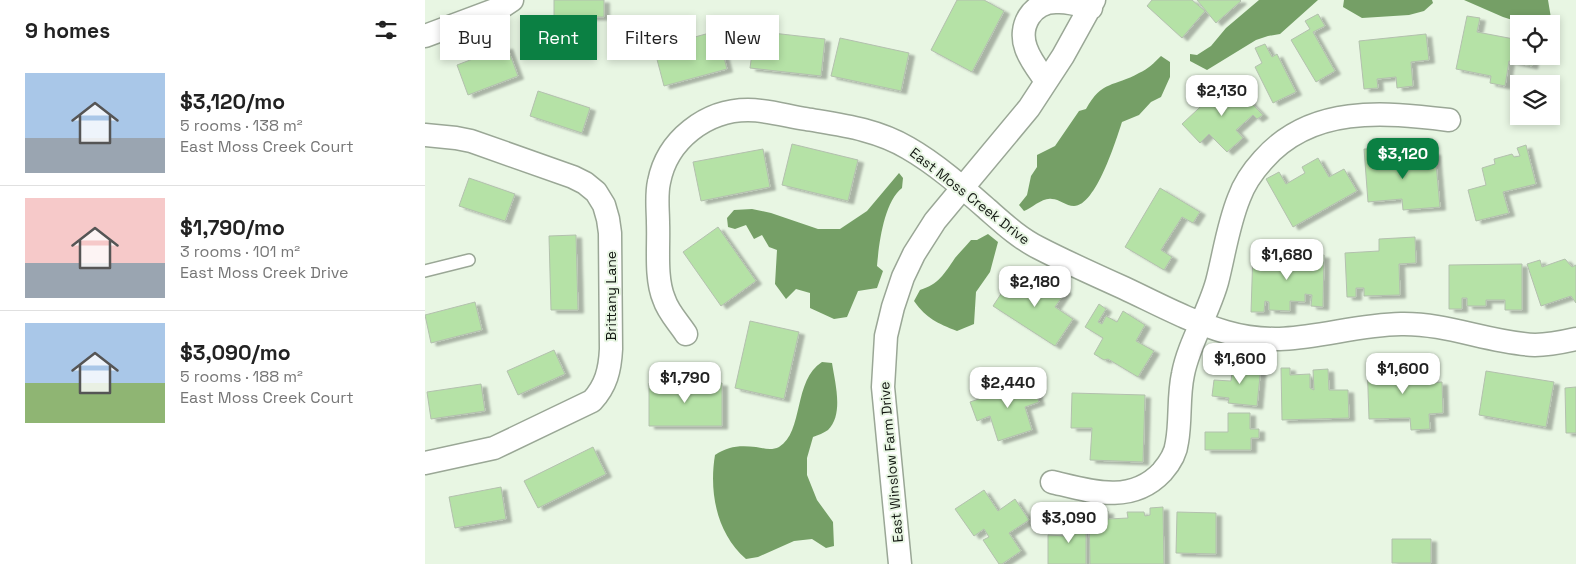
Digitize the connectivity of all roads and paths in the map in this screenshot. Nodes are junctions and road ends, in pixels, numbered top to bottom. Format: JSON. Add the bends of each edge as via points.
{"nodes":[{"id":1,"x":512,"y":0,"type":"edge"},
{"id":2,"x":1093,"y":4,"type":"edge"},
{"id":3,"x":425,"y":36,"type":"edge"},
{"id":4,"x":1046,"y":81,"type":"junction"},
{"id":5,"x":1449,"y":120,"type":"dead end"},
{"id":6,"x":425,"y":135,"type":"edge"},
{"id":7,"x":963,"y":188,"type":"junction"},
{"id":8,"x":469,"y":260,"type":"dead end"},
{"id":9,"x":425,"y":271,"type":"edge"},
{"id":10,"x":1201,"y":325,"type":"junction"},
{"id":11,"x":685,"y":334,"type":"dead end"},
{"id":12,"x":1576,"y":339,"type":"edge"},
{"id":13,"x":425,"y":463,"type":"edge"},
{"id":14,"x":1052,"y":482,"type":"dead end"},
{"id":15,"x":900,"y":564,"type":"edge"}],
"edges":[{"from":1,"to":3,"type":"street","via":[[500,8]]},
{"from":2,"to":4,"type":"street","name":"East Winslow Farm Drive"},
{"from":2,"to":4,"type":"street","name":"East Winslow Farm Drive","via":[[1055,1],[1034,9],[1029,16],[1025,25],[1025,47]]},
{"from":4,"to":7,"type":"street","name":"East Winslow Farm Drive","via":[[1029,108]]},
{"from":5,"to":10,"type":"street","via":[[1407,115],[1340,117],[1307,127],[1279,144],[1250,176],[1239,198]]},
{"from":6,"to":13,"type":"street","name":"Brittany Lane","via":[[471,141],[573,177],[596,192],[604,205],[610,233],[611,339],[606,380],[591,402],[494,448]]},
{"from":7,"to":10,"type":"street","name":"East Moss Creek Drive","via":[[1036,247]]},
{"from":7,"to":11,"type":"street","name":"East Moss Creek Drive","via":[[907,147],[852,126],[749,110],[732,111],[698,125],[685,134],[669,156],[659,182],[659,279],[664,300]]},
{"from":7,"to":15,"type":"street","name":"East Winslow Farm Drive","via":[[935,221],[914,254],[903,277],[886,336],[883,387]]},
{"from":8,"to":9,"type":"lane"},
{"from":10,"to":12,"type":"street","name":"East Moss Creek Drive","via":[[1232,334],[1277,340],[1403,324],[1536,345]]},
{"from":10,"to":14,"type":"street","via":[[1180,389],[1177,444],[1157,477],[1121,494],[1089,491]]}]}
